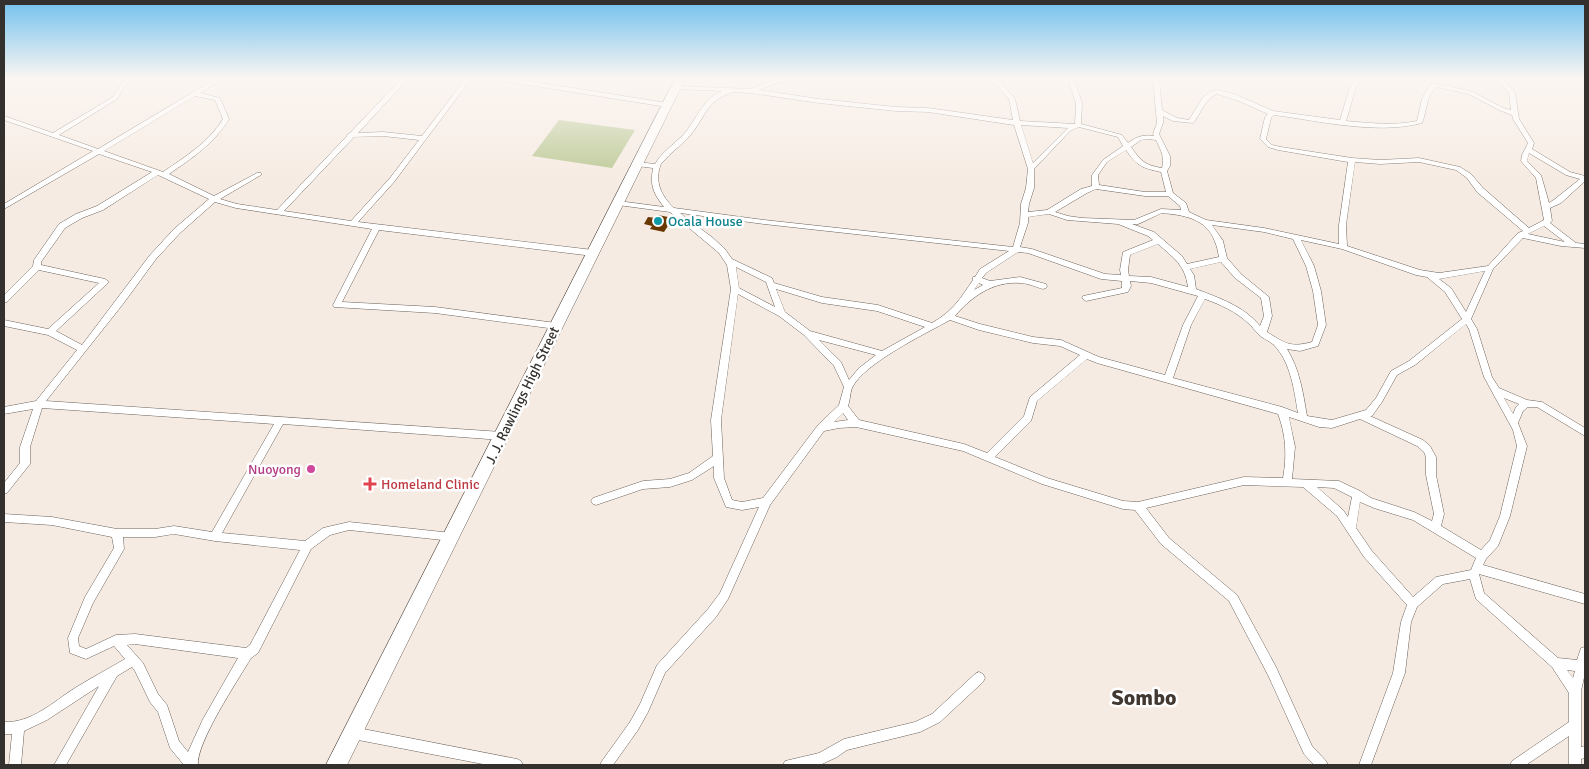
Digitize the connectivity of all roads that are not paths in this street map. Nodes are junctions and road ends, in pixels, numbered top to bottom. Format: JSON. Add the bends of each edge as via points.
{"nodes":[{"id":1,"x":1516,"y":114,"type":"edge"},
{"id":2,"x":87,"y":115,"type":"edge"},
{"id":3,"x":159,"y":115,"type":"edge"},
{"id":4,"x":224,"y":115,"type":"edge"},
{"id":5,"x":370,"y":115,"type":"edge"},
{"id":6,"x":441,"y":115,"type":"edge"},
{"id":7,"x":662,"y":115,"type":"edge"},
{"id":8,"x":701,"y":115,"type":"edge"},
{"id":9,"x":961,"y":115,"type":"edge"},
{"id":10,"x":1015,"y":115,"type":"edge"},
{"id":11,"x":1078,"y":115,"type":"edge"},
{"id":12,"x":1159,"y":115,"type":"edge"},
{"id":13,"x":1165,"y":115,"type":"edge"},
{"id":14,"x":1196,"y":115,"type":"edge"},
{"id":15,"x":1270,"y":115,"type":"edge"},
{"id":16,"x":1289,"y":115,"type":"edge"},
{"id":17,"x":1345,"y":115,"type":"edge"},
{"id":18,"x":1422,"y":115,"type":"edge"},
{"id":19,"x":4,"y":118,"type":"edge"},
{"id":20,"x":1174,"y":120,"type":"junction"},
{"id":21,"x":1343,"y":121,"type":"junction"},
{"id":22,"x":1017,"y":123,"type":"junction"},
{"id":23,"x":1077,"y":125,"type":"junction"},
{"id":24,"x":1159,"y":126,"type":"junction"},
{"id":25,"x":350,"y":135,"type":"junction"},
{"id":26,"x":53,"y":136,"type":"junction"},
{"id":27,"x":423,"y":138,"type":"junction"},
{"id":28,"x":1159,"y":139,"type":"junction"},
{"id":29,"x":1128,"y":145,"type":"junction"},
{"id":30,"x":1528,"y":150,"type":"junction"},
{"id":31,"x":98,"y":152,"type":"junction"},
{"id":32,"x":1352,"y":160,"type":"junction"},
{"id":33,"x":638,"y":164,"type":"junction"},
{"id":34,"x":656,"y":166,"type":"junction"},
{"id":35,"x":1032,"y":169,"type":"junction"},
{"id":36,"x":1164,"y":171,"type":"junction"},
{"id":37,"x":161,"y":174,"type":"junction"},
{"id":38,"x":259,"y":174,"type":"dead end"},
{"id":39,"x":1585,"y":178,"type":"edge"},
{"id":40,"x":1096,"y":187,"type":"junction"},
{"id":41,"x":1170,"y":194,"type":"junction"},
{"id":42,"x":1542,"y":197,"type":"junction"},
{"id":43,"x":214,"y":199,"type":"junction"},
{"id":44,"x":1558,"y":201,"type":"junction"},
{"id":45,"x":618,"y":203,"type":"junction"},
{"id":46,"x":4,"y":207,"type":"edge"},
{"id":47,"x":1546,"y":207,"type":"junction"},
{"id":48,"x":669,"y":210,"type":"junction"},
{"id":49,"x":1049,"y":212,"type":"junction"},
{"id":50,"x":278,"y":213,"type":"junction"},
{"id":51,"x":1186,"y":213,"type":"junction"},
{"id":52,"x":1025,"y":215,"type":"junction"},
{"id":53,"x":1119,"y":222,"type":"junction"},
{"id":54,"x":1204,"y":222,"type":"junction"},
{"id":55,"x":353,"y":223,"type":"junction"},
{"id":56,"x":1545,"y":223,"type":"junction"},
{"id":57,"x":1225,"y":225,"type":"junction"},
{"id":58,"x":377,"y":227,"type":"junction"},
{"id":59,"x":1213,"y":231,"type":"junction"},
{"id":60,"x":1524,"y":233,"type":"junction"},
{"id":61,"x":1295,"y":236,"type":"junction"},
{"id":62,"x":1158,"y":240,"type":"junction"},
{"id":63,"x":1574,"y":246,"type":"junction"},
{"id":64,"x":1585,"y":246,"type":"edge"},
{"id":65,"x":1343,"y":247,"type":"junction"},
{"id":66,"x":1015,"y":251,"type":"junction"},
{"id":67,"x":593,"y":253,"type":"junction"},
{"id":68,"x":1223,"y":259,"type":"junction"},
{"id":69,"x":729,"y":261,"type":"junction"},
{"id":70,"x":36,"y":267,"type":"junction"},
{"id":71,"x":1185,"y":267,"type":"junction"},
{"id":72,"x":1490,"y":268,"type":"junction"},
{"id":73,"x":1430,"y":275,"type":"junction"},
{"id":74,"x":1125,"y":278,"type":"junction"},
{"id":75,"x":976,"y":279,"type":"junction"},
{"id":76,"x":989,"y":284,"type":"junction"},
{"id":77,"x":772,"y":285,"type":"junction"},
{"id":78,"x":1043,"y":286,"type":"dead end"},
{"id":79,"x":734,"y":289,"type":"junction"},
{"id":80,"x":1192,"y":291,"type":"junction"},
{"id":81,"x":1203,"y":295,"type":"junction"},
{"id":82,"x":1086,"y":298,"type":"dead end"},
{"id":83,"x":4,"y":300,"type":"edge"},
{"id":84,"x":963,"y":301,"type":"junction"},
{"id":85,"x":782,"y":314,"type":"junction"},
{"id":86,"x":949,"y":317,"type":"junction"},
{"id":87,"x":1467,"y":319,"type":"junction"},
{"id":88,"x":4,"y":323,"type":"edge"},
{"id":89,"x":556,"y":326,"type":"junction"},
{"id":90,"x":933,"y":326,"type":"junction"},
{"id":91,"x":50,"y":332,"type":"junction"},
{"id":92,"x":807,"y":333,"type":"junction"},
{"id":93,"x":1262,"y":333,"type":"junction"},
{"id":94,"x":1278,"y":345,"type":"junction"},
{"id":95,"x":82,"y":348,"type":"junction"},
{"id":96,"x":883,"y":354,"type":"junction"},
{"id":97,"x":1086,"y":355,"type":"junction"},
{"id":98,"x":1168,"y":379,"type":"junction"},
{"id":99,"x":848,"y":387,"type":"junction"},
{"id":100,"x":1494,"y":390,"type":"junction"},
{"id":101,"x":1526,"y":403,"type":"junction"},
{"id":102,"x":39,"y":404,"type":"junction"},
{"id":103,"x":844,"y":407,"type":"junction"},
{"id":104,"x":4,"y":410,"type":"edge"},
{"id":105,"x":1282,"y":411,"type":"junction"},
{"id":106,"x":1361,"y":416,"type":"junction"},
{"id":107,"x":1304,"y":419,"type":"junction"},
{"id":108,"x":280,"y":421,"type":"junction"},
{"id":109,"x":856,"y":423,"type":"junction"},
{"id":110,"x":1513,"y":423,"type":"junction"},
{"id":111,"x":821,"y":428,"type":"junction"},
{"id":112,"x":1585,"y":432,"type":"edge"},
{"id":113,"x":502,"y":436,"type":"junction"},
{"id":114,"x":989,"y":457,"type":"junction"},
{"id":115,"x":718,"y":458,"type":"junction"},
{"id":116,"x":1287,"y":483,"type":"junction"},
{"id":117,"x":1306,"y":484,"type":"junction"},
{"id":118,"x":4,"y":490,"type":"edge"},
{"id":119,"x":1357,"y":494,"type":"junction"},
{"id":120,"x":596,"y":502,"type":"dead end"},
{"id":121,"x":766,"y":502,"type":"junction"},
{"id":122,"x":1138,"y":506,"type":"junction"},
{"id":123,"x":4,"y":518,"type":"edge"},
{"id":124,"x":1351,"y":527,"type":"junction"},
{"id":125,"x":1436,"y":527,"type":"junction"},
{"id":126,"x":117,"y":533,"type":"junction"},
{"id":127,"x":215,"y":537,"type":"junction"},
{"id":128,"x":452,"y":537,"type":"junction"},
{"id":129,"x":307,"y":546,"type":"junction"},
{"id":130,"x":1482,"y":556,"type":"junction"},
{"id":131,"x":1475,"y":571,"type":"junction"},
{"id":132,"x":1585,"y":599,"type":"edge"},
{"id":133,"x":1413,"y":604,"type":"junction"},
{"id":134,"x":116,"y":640,"type":"junction"},
{"id":135,"x":1585,"y":652,"type":"edge"},
{"id":136,"x":247,"y":654,"type":"junction"},
{"id":137,"x":133,"y":660,"type":"junction"},
{"id":138,"x":1556,"y":663,"type":"junction"},
{"id":139,"x":1581,"y":666,"type":"junction"},
{"id":140,"x":113,"y":672,"type":"junction"},
{"id":141,"x":979,"y":678,"type":"dead end"},
{"id":142,"x":1575,"y":691,"type":"junction"},
{"id":143,"x":1574,"y":726,"type":"junction"},
{"id":144,"x":4,"y":728,"type":"edge"},
{"id":145,"x":19,"y":728,"type":"junction"},
{"id":146,"x":353,"y":733,"type":"junction"},
{"id":147,"x":1578,"y":757,"type":"edge"},
{"id":148,"x":480,"y":761,"type":"edge"},
{"id":149,"x":192,"y":764,"type":"edge"},
{"id":150,"x":15,"y":765,"type":"edge"},
{"id":151,"x":60,"y":765,"type":"edge"},
{"id":152,"x":336,"y":765,"type":"edge"},
{"id":153,"x":517,"y":765,"type":"edge"},
{"id":154,"x":606,"y":765,"type":"edge"},
{"id":155,"x":789,"y":765,"type":"edge"},
{"id":156,"x":1322,"y":765,"type":"edge"},
{"id":157,"x":1365,"y":765,"type":"edge"},
{"id":158,"x":1516,"y":765,"type":"edge"}],
"edges":[{"from":1,"to":30,"type":"street","via":[[1531,143]]},
{"from":2,"to":26,"type":"street"},
{"from":3,"to":31,"type":"street"},
{"from":4,"to":37,"type":"street","via":[[226,119],[221,128],[185,160]]},
{"from":5,"to":25,"type":"street"},
{"from":6,"to":27,"type":"street"},
{"from":7,"to":33,"type":"main road","name":"J. J. Rawlings High Street"},
{"from":8,"to":34,"type":"street","via":[[692,129]]},
{"from":9,"to":22,"type":"street"},
{"from":10,"to":22,"type":"street"},
{"from":11,"to":23,"type":"street"},
{"from":12,"to":24,"type":"street"},
{"from":13,"to":20,"type":"street"},
{"from":14,"to":20,"type":"street","via":[[1192,122]]},
{"from":15,"to":32,"type":"street","via":[[1263,139],[1270,146]]},
{"from":16,"to":21,"type":"street"},
{"from":17,"to":21,"type":"street"},
{"from":18,"to":21,"type":"street","via":[[1420,122],[1414,125]]},
{"from":19,"to":26,"type":"street"},
{"from":20,"to":24,"type":"street"},
{"from":22,"to":23,"type":"street"},
{"from":22,"to":35,"type":"street"},
{"from":23,"to":29,"type":"street","via":[[1120,136]]},
{"from":23,"to":35,"type":"street","via":[[1068,130]]},
{"from":24,"to":28,"type":"street","via":[[1156,134]]},
{"from":25,"to":27,"type":"street"},
{"from":25,"to":50,"type":"street"},
{"from":26,"to":31,"type":"street"},
{"from":27,"to":55,"type":"street","via":[[392,180]]},
{"from":28,"to":29,"type":"street","via":[[1138,138]]},
{"from":28,"to":36,"type":"street","via":[[1167,157],[1168,165]]},
{"from":29,"to":36,"type":"street","via":[[1137,161],[1146,167]]},
{"from":29,"to":40,"type":"street","via":[[1105,160],[1097,170]]},
{"from":30,"to":39,"type":"street","via":[[1568,174]]},
{"from":30,"to":42,"type":"street","via":[[1524,161],[1542,182]]},
{"from":31,"to":37,"type":"street"},
{"from":31,"to":46,"type":"street"},
{"from":32,"to":60,"type":"street","via":[[1419,160],[1458,168]]},
{"from":32,"to":65,"type":"street","via":[[1341,231]]},
{"from":33,"to":34,"type":"street"},
{"from":33,"to":45,"type":"main road","name":"J. J. Rawlings High Street"},
{"from":34,"to":48,"type":"street","via":[[655,190]]},
{"from":35,"to":52,"type":"street"},
{"from":36,"to":41,"type":"street"},
{"from":37,"to":43,"type":"street"},
{"from":37,"to":70,"type":"street","via":[[62,226]]},
{"from":38,"to":43,"type":"street"},
{"from":39,"to":44,"type":"street"},
{"from":40,"to":41,"type":"street"},
{"from":40,"to":49,"type":"street"},
{"from":41,"to":51,"type":"street","via":[[1184,205]]},
{"from":42,"to":44,"type":"street"},
{"from":42,"to":47,"type":"street"},
{"from":43,"to":50,"type":"street"},
{"from":43,"to":95,"type":"street","via":[[153,257]]},
{"from":44,"to":47,"type":"street"},
{"from":45,"to":48,"type":"street"},
{"from":45,"to":67,"type":"main road","name":"J. J. Rawlings High Street"},
{"from":47,"to":56,"type":"street","via":[[1548,219]]},
{"from":48,"to":66,"type":"street"},
{"from":48,"to":69,"type":"street","via":[[704,234]]},
{"from":49,"to":52,"type":"street"},
{"from":49,"to":53,"type":"street","via":[[1067,218]]},
{"from":50,"to":55,"type":"street"},
{"from":51,"to":53,"type":"street","via":[[1161,211],[1135,222]]},
{"from":51,"to":54,"type":"street"},
{"from":52,"to":66,"type":"street"},
{"from":53,"to":62,"type":"street","via":[[1151,234]]},
{"from":54,"to":57,"type":"street"},
{"from":54,"to":59,"type":"street"},
{"from":55,"to":58,"type":"street"},
{"from":56,"to":60,"type":"street"},
{"from":56,"to":63,"type":"street"},
{"from":57,"to":59,"type":"street"},
{"from":57,"to":61,"type":"street"},
{"from":58,"to":67,"type":"street"},
{"from":58,"to":89,"type":"street","via":[[337,305],[435,310]]},
{"from":59,"to":68,"type":"street"},
{"from":60,"to":63,"type":"street"},
{"from":60,"to":72,"type":"street"},
{"from":61,"to":65,"type":"street"},
{"from":61,"to":94,"type":"street","via":[[1310,266],[1322,325],[1315,344],[1300,348]]},
{"from":62,"to":71,"type":"street"},
{"from":62,"to":74,"type":"street","via":[[1126,254]]},
{"from":63,"to":64,"type":"street"},
{"from":65,"to":73,"type":"street"},
{"from":66,"to":74,"type":"street","via":[[1029,251],[1104,277]]},
{"from":66,"to":75,"type":"street"},
{"from":67,"to":89,"type":"main road","name":"J. J. Rawlings High Street"},
{"from":68,"to":71,"type":"street"},
{"from":68,"to":93,"type":"street","via":[[1238,276],[1265,297],[1268,316]]},
{"from":69,"to":77,"type":"street","via":[[763,277]]},
{"from":69,"to":79,"type":"street","via":[[734,274]]},
{"from":70,"to":83,"type":"street"},
{"from":70,"to":91,"type":"street","via":[[105,282]]},
{"from":71,"to":80,"type":"street","via":[[1190,275]]},
{"from":72,"to":73,"type":"street"},
{"from":72,"to":87,"type":"street"},
{"from":73,"to":87,"type":"street","via":[[1448,290]]},
{"from":74,"to":80,"type":"street","via":[[1151,280]]},
{"from":74,"to":82,"type":"street","via":[[1125,290]]},
{"from":75,"to":76,"type":"street"},
{"from":75,"to":84,"type":"street"},
{"from":76,"to":78,"type":"street","via":[[1020,280]]},
{"from":76,"to":84,"type":"street"},
{"from":77,"to":85,"type":"street"},
{"from":77,"to":90,"type":"street","via":[[822,300],[878,308]]},
{"from":79,"to":85,"type":"street"},
{"from":79,"to":115,"type":"street","via":[[716,420]]},
{"from":80,"to":81,"type":"street"},
{"from":81,"to":93,"type":"street","via":[[1243,314]]},
{"from":81,"to":98,"type":"street","via":[[1183,335]]},
{"from":84,"to":86,"type":"street"},
{"from":85,"to":92,"type":"street"},
{"from":86,"to":90,"type":"street"},
{"from":86,"to":97,"type":"street","via":[[1024,338],[1068,345]]},
{"from":87,"to":100,"type":"street"},
{"from":87,"to":106,"type":"street","via":[[1412,363],[1394,373],[1379,400],[1369,413]]},
{"from":88,"to":91,"type":"street"},
{"from":89,"to":113,"type":"main road","name":"J. J. Rawlings High Street"},
{"from":90,"to":96,"type":"street"},
{"from":91,"to":95,"type":"street"},
{"from":92,"to":96,"type":"street"},
{"from":92,"to":99,"type":"street","via":[[838,364]]},
{"from":93,"to":94,"type":"street"},
{"from":94,"to":107,"type":"street","via":[[1298,383]]},
{"from":95,"to":102,"type":"street"},
{"from":96,"to":99,"type":"street","via":[[862,370]]},
{"from":97,"to":98,"type":"street"},
{"from":97,"to":114,"type":"street","via":[[1033,399],[1028,418]]},
{"from":98,"to":105,"type":"street"},
{"from":99,"to":103,"type":"street"},
{"from":100,"to":101,"type":"street"},
{"from":100,"to":110,"type":"street"},
{"from":101,"to":110,"type":"street"},
{"from":101,"to":112,"type":"street","via":[[1539,404]]},
{"from":102,"to":104,"type":"street"},
{"from":102,"to":108,"type":"street"},
{"from":102,"to":118,"type":"street","via":[[25,447],[25,464]]},
{"from":103,"to":109,"type":"street"},
{"from":103,"to":111,"type":"street"},
{"from":105,"to":107,"type":"street"},
{"from":105,"to":116,"type":"street","via":[[1292,456]]},
{"from":106,"to":107,"type":"street","via":[[1332,424]]},
{"from":106,"to":125,"type":"street","via":[[1427,449],[1439,514]]},
{"from":108,"to":113,"type":"street"},
{"from":108,"to":127,"type":"street"},
{"from":109,"to":111,"type":"street"},
{"from":109,"to":114,"type":"street","via":[[964,448]]},
{"from":110,"to":130,"type":"street","via":[[1522,446],[1514,483],[1494,544]]},
{"from":111,"to":121,"type":"street"},
{"from":113,"to":128,"type":"main road","name":"J. J. Rawlings High Street"},
{"from":114,"to":122,"type":"street","via":[[1045,481],[1123,505]]},
{"from":115,"to":120,"type":"street","via":[[692,476],[670,483],[643,485]]},
{"from":115,"to":121,"type":"street","via":[[719,478],[729,504],[742,506]]},
{"from":116,"to":117,"type":"street"},
{"from":116,"to":122,"type":"street","via":[[1235,482]]},
{"from":117,"to":119,"type":"street","via":[[1334,484]]},
{"from":117,"to":124,"type":"street","via":[[1340,513]]},
{"from":119,"to":124,"type":"street"},
{"from":119,"to":125,"type":"street"},
{"from":121,"to":154,"type":"street","via":[[724,596],[661,669],[634,726]]},
{"from":122,"to":156,"type":"street","via":[[1165,541],[1233,598],[1272,671],[1308,750]]},
{"from":123,"to":126,"type":"street"},
{"from":124,"to":133,"type":"street","via":[[1362,548]]},
{"from":125,"to":130,"type":"street"},
{"from":126,"to":127,"type":"street","via":[[174,530]]},
{"from":126,"to":134,"type":"street","via":[[119,549],[89,600],[73,638],[74,649],[86,654]]},
{"from":127,"to":129,"type":"street"},
{"from":128,"to":129,"type":"street","via":[[349,526],[327,531]]},
{"from":128,"to":146,"type":"main road","name":"J. J. Rawlings High Street"},
{"from":129,"to":136,"type":"street","via":[[254,649]]},
{"from":130,"to":131,"type":"street"},
{"from":131,"to":132,"type":"street"},
{"from":131,"to":133,"type":"street","via":[[1440,580]]},
{"from":131,"to":138,"type":"street","via":[[1480,596]]},
{"from":133,"to":157,"type":"street","via":[[1406,622],[1399,673]]},
{"from":134,"to":136,"type":"street","via":[[135,639]]},
{"from":134,"to":137,"type":"street"},
{"from":135,"to":139,"type":"street"},
{"from":136,"to":149,"type":"street","via":[[204,732]]},
{"from":137,"to":140,"type":"street"},
{"from":137,"to":149,"type":"street","via":[[163,709],[174,744]]},
{"from":138,"to":139,"type":"street"},
{"from":138,"to":142,"type":"street"},
{"from":139,"to":142,"type":"street"},
{"from":140,"to":145,"type":"street"},
{"from":140,"to":151,"type":"street"},
{"from":141,"to":155,"type":"street","via":[[943,713],[916,728],[844,746],[820,759]]},
{"from":142,"to":143,"type":"street"},
{"from":143,"to":147,"type":"street"},
{"from":143,"to":158,"type":"street"},
{"from":144,"to":145,"type":"street"},
{"from":145,"to":150,"type":"street"},
{"from":146,"to":148,"type":"street"},
{"from":146,"to":152,"type":"main road","name":"J. J. Rawlings High Street"},
{"from":148,"to":153,"type":"street"}]}
